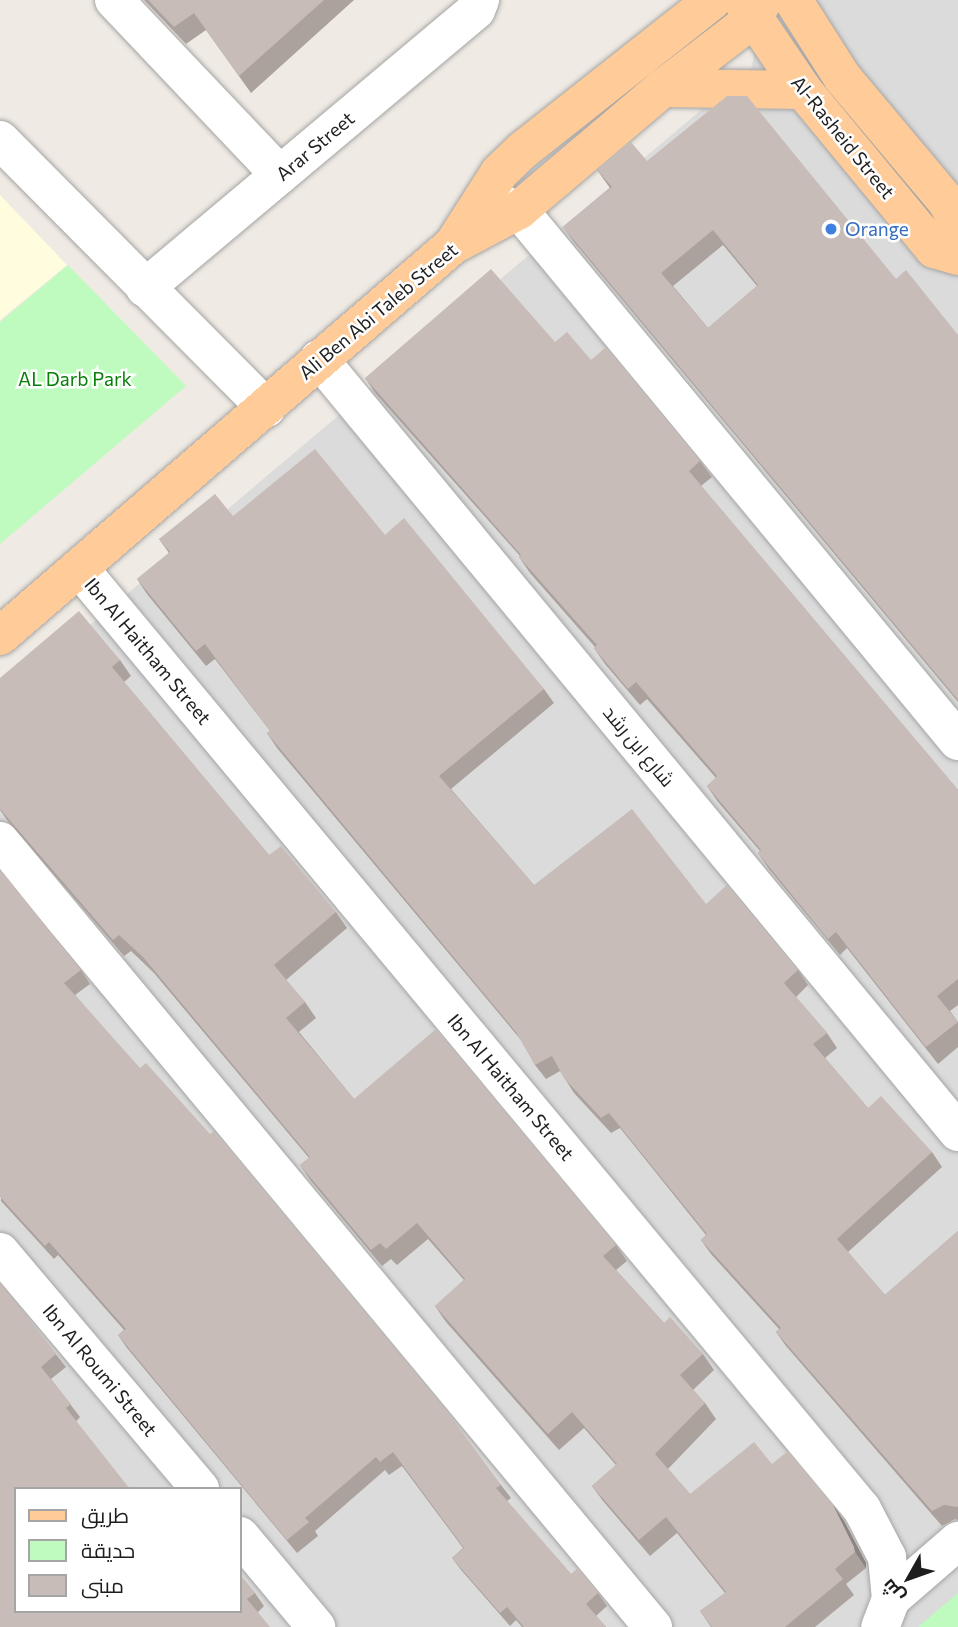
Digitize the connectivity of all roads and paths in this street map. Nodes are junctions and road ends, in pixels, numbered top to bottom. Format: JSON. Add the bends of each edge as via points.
{"nodes":[{"id":1,"x":114,"y":0,"type":"edge"},
{"id":2,"x":480,"y":0,"type":"edge"},
{"id":3,"x":713,"y":0,"type":"edge"},
{"id":4,"x":793,"y":0,"type":"edge"},
{"id":5,"x":752,"y":6,"type":"edge"},
{"id":6,"x":663,"y":88,"type":"junction"},
{"id":7,"x":803,"y":90,"type":"junction"},
{"id":8,"x":0,"y":140,"type":"edge"},
{"id":9,"x":280,"y":175,"type":"junction"},
{"id":10,"x":481,"y":198,"type":"junction"},
{"id":11,"x":519,"y":210,"type":"junction"},
{"id":12,"x":958,"y":224,"type":"edge"},
{"id":13,"x":453,"y":245,"type":"junction"},
{"id":14,"x":958,"y":256,"type":"edge"},
{"id":15,"x":145,"y":288,"type":"junction"},
{"id":16,"x":319,"y":359,"type":"junction"},
{"id":17,"x":266,"y":408,"type":"junction"},
{"id":18,"x":79,"y":568,"type":"junction"},
{"id":19,"x":0,"y":636,"type":"edge"},
{"id":20,"x":958,"y":741,"type":"edge"},
{"id":21,"x":0,"y":841,"type":"edge"},
{"id":22,"x":958,"y":1132,"type":"edge"},
{"id":23,"x":0,"y":1252,"type":"edge"},
{"id":24,"x":198,"y":1487,"type":"edge"},
{"id":25,"x":242,"y":1538,"type":"edge"},
{"id":26,"x":958,"y":1542,"type":"edge"},
{"id":27,"x":886,"y":1613,"type":"edge"},
{"id":28,"x":316,"y":1627,"type":"edge"},
{"id":29,"x":653,"y":1627,"type":"edge"}],
"edges":[{"from":1,"to":9,"type":"street"},
{"from":2,"to":9,"type":"street","name":"Arar Street","via":[[476,10]]},
{"from":3,"to":10,"type":"main road","via":[[552,123],[499,173]]},
{"from":4,"to":12,"type":"main road","name":"Al-Rasheid Street","via":[[842,77],[939,192]]},
{"from":5,"to":6,"type":"main road","name":"Ali Ben Abi Taleb Street"},
{"from":5,"to":7,"type":"main road","name":"Al-Rasheid Street"},
{"from":6,"to":7,"type":"main road"},
{"from":6,"to":11,"type":"main road","name":"Ali Ben Abi Taleb Street"},
{"from":7,"to":14,"type":"main road","name":"Al-Rasheid Street","via":[[934,249]]},
{"from":8,"to":15,"type":"street"},
{"from":9,"to":15,"type":"street","name":"Arar Street"},
{"from":10,"to":11,"type":"street"},
{"from":10,"to":13,"type":"main road"},
{"from":11,"to":13,"type":"main road","name":"Ali Ben Abi Taleb Street"},
{"from":11,"to":20,"type":"street"},
{"from":13,"to":16,"type":"main road","name":"Ali Ben Abi Taleb Street"},
{"from":15,"to":17,"type":"street"},
{"from":16,"to":17,"type":"main road","name":"Ali Ben Abi Taleb Street"},
{"from":16,"to":22,"type":"street","name":"شارع ابن رشد"},
{"from":17,"to":18,"type":"main road","name":"Ali Ben Abi Taleb Street"},
{"from":18,"to":19,"type":"main road","name":"Ali Ben Abi Taleb Street"},
{"from":18,"to":27,"type":"street","name":"Ibn Al Haitham Street","via":[[862,1509],[887,1557]]},
{"from":21,"to":29,"type":"street"},
{"from":23,"to":24,"type":"street","name":"Ibn Al Roumi Street"},
{"from":25,"to":28,"type":"street"},
{"from":26,"to":27,"type":"street"}]}
